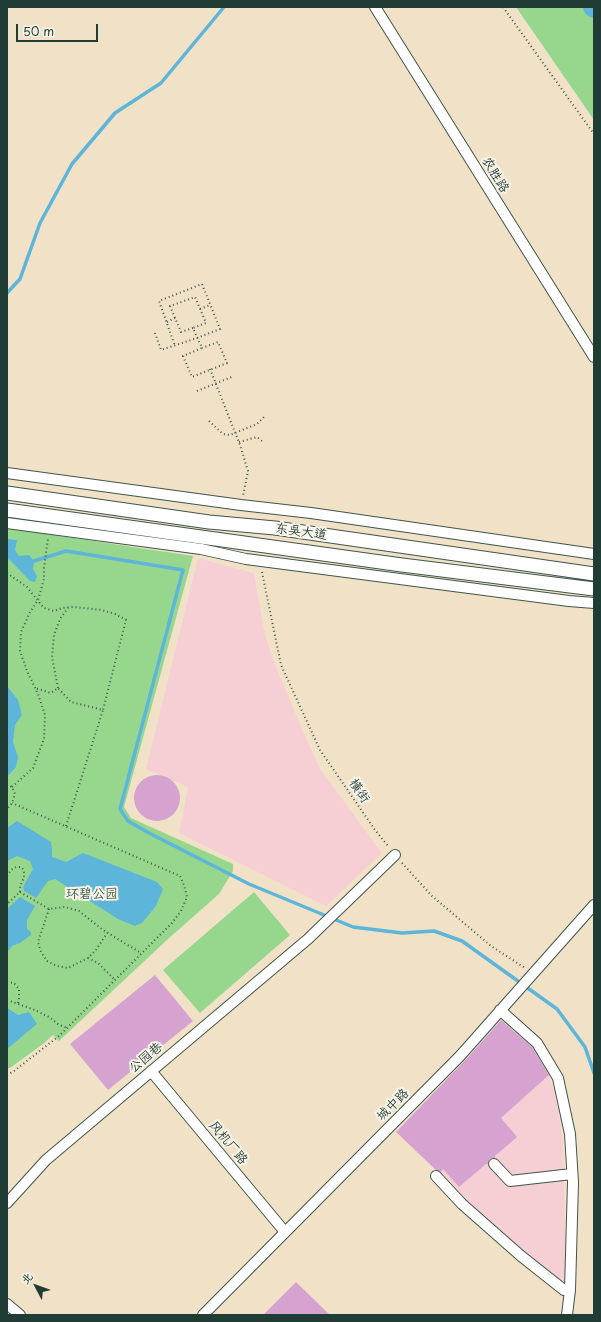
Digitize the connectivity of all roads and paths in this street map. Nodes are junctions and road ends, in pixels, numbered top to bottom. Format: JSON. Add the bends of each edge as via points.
{"nodes":[{"id":1,"x":375,"y":7,"type":"edge"},
{"id":2,"x":503,"y":7,"type":"edge"},
{"id":3,"x":594,"y":134,"type":"edge"},
{"id":4,"x":210,"y":305,"type":"junction"},
{"id":5,"x":200,"y":309,"type":"junction"},
{"id":6,"x":175,"y":318,"type":"junction"},
{"id":7,"x":167,"y":322,"type":"junction"},
{"id":8,"x":193,"y":328,"type":"junction"},
{"id":9,"x":155,"y":333,"type":"dead end"},
{"id":10,"x":197,"y":338,"type":"junction"},
{"id":11,"x":175,"y":346,"type":"junction"},
{"id":12,"x":202,"y":348,"type":"junction"},
{"id":13,"x":594,"y":357,"type":"edge"},
{"id":14,"x":210,"y":369,"type":"junction"},
{"id":15,"x":234,"y":376,"type":"dead end"},
{"id":16,"x":216,"y":384,"type":"junction"},
{"id":17,"x":196,"y":391,"type":"dead end"},
{"id":18,"x":266,"y":415,"type":"dead end"},
{"id":19,"x":209,"y":421,"type":"dead end"},
{"id":20,"x":235,"y":433,"type":"junction"},
{"id":21,"x":238,"y":442,"type":"junction"},
{"id":22,"x":264,"y":442,"type":"dead end"},
{"id":23,"x":7,"y":473,"type":"edge"},
{"id":24,"x":7,"y":493,"type":"edge"},
{"id":25,"x":241,"y":505,"type":"junction"},
{"id":26,"x":7,"y":510,"type":"edge"},
{"id":27,"x":7,"y":523,"type":"edge"},
{"id":28,"x":46,"y":550,"type":"dead end"},
{"id":29,"x":594,"y":554,"type":"edge"},
{"id":30,"x":260,"y":560,"type":"junction"},
{"id":31,"x":7,"y":573,"type":"edge"},
{"id":32,"x":594,"y":574,"type":"edge"},
{"id":33,"x":594,"y":589,"type":"edge"},
{"id":34,"x":38,"y":600,"type":"junction"},
{"id":35,"x":594,"y":603,"type":"edge"},
{"id":36,"x":68,"y":608,"type":"junction"},
{"id":37,"x":35,"y":688,"type":"junction"},
{"id":38,"x":58,"y":688,"type":"junction"},
{"id":39,"x":103,"y":710,"type":"junction"},
{"id":40,"x":7,"y":784,"type":"edge"},
{"id":41,"x":12,"y":787,"type":"junction"},
{"id":42,"x":12,"y":803,"type":"junction"},
{"id":43,"x":7,"y":809,"type":"edge"},
{"id":44,"x":66,"y":826,"type":"junction"},
{"id":45,"x":395,"y":855,"type":"junction"},
{"id":46,"x":7,"y":876,"type":"edge"},
{"id":47,"x":20,"y":892,"type":"junction"},
{"id":48,"x":7,"y":904,"type":"edge"},
{"id":49,"x":594,"y":905,"type":"edge"},
{"id":50,"x":49,"y":909,"type":"junction"},
{"id":51,"x":107,"y":932,"type":"junction"},
{"id":52,"x":141,"y":953,"type":"junction"},
{"id":53,"x":88,"y":958,"type":"junction"},
{"id":54,"x":531,"y":976,"type":"junction"},
{"id":55,"x":114,"y":979,"type":"junction"},
{"id":56,"x":7,"y":982,"type":"edge"},
{"id":57,"x":7,"y":1000,"type":"edge"},
{"id":58,"x":18,"y":1003,"type":"junction"},
{"id":59,"x":500,"y":1010,"type":"junction"},
{"id":60,"x":67,"y":1028,"type":"junction"},
{"id":61,"x":151,"y":1071,"type":"junction"},
{"id":62,"x":7,"y":1075,"type":"edge"},
{"id":63,"x":494,"y":1164,"type":"dead end"},
{"id":64,"x":572,"y":1174,"type":"junction"},
{"id":65,"x":436,"y":1176,"type":"dead end"},
{"id":66,"x":7,"y":1203,"type":"edge"},
{"id":67,"x":286,"y":1232,"type":"junction"},
{"id":68,"x":570,"y":1290,"type":"junction"},
{"id":69,"x":7,"y":1304,"type":"edge"},
{"id":70,"x":20,"y":1315,"type":"edge"},
{"id":71,"x":203,"y":1315,"type":"edge"},
{"id":72,"x":567,"y":1315,"type":"edge"}],
"edges":[{"from":1,"to":13,"type":"street","name":"农胜路"},
{"from":2,"to":3,"type":"path"},
{"from":4,"to":5,"type":"path"},
{"from":4,"to":7,"type":"path","via":[[202,284],[159,301]]},
{"from":4,"to":10,"type":"path","via":[[220,329]]},
{"from":5,"to":6,"type":"path","via":[[196,297],[170,306]]},
{"from":5,"to":8,"type":"path","via":[[206,324]]},
{"from":6,"to":7,"type":"path"},
{"from":6,"to":8,"type":"path","via":[[181,332]]},
{"from":7,"to":11,"type":"path"},
{"from":8,"to":10,"type":"path"},
{"from":9,"to":11,"type":"path","via":[[162,350]]},
{"from":10,"to":11,"type":"path"},
{"from":10,"to":12,"type":"path"},
{"from":12,"to":14,"type":"path","via":[[218,342],[227,362]]},
{"from":12,"to":14,"type":"path","via":[[183,356],[192,377]]},
{"from":14,"to":16,"type":"path"},
{"from":15,"to":16,"type":"path"},
{"from":16,"to":17,"type":"path"},
{"from":16,"to":20,"type":"path"},
{"from":18,"to":20,"type":"path","via":[[257,424]]},
{"from":19,"to":20,"type":"path","via":[[223,434]]},
{"from":20,"to":21,"type":"path"},
{"from":21,"to":22,"type":"path","via":[[257,437]]},
{"from":21,"to":25,"type":"path","via":[[248,470]]},
{"from":23,"to":25,"type":"street"},
{"from":24,"to":32,"type":"main road","name":"东吴大道"},
{"from":25,"to":29,"type":"street"},
{"from":26,"to":33,"type":"main road","name":"东吴大道"},
{"from":27,"to":30,"type":"street","via":[[200,549]]},
{"from":28,"to":34,"type":"path","via":[[44,579]]},
{"from":30,"to":35,"type":"street"},
{"from":30,"to":45,"type":"path","name":"横街","via":[[281,665],[320,750]]},
{"from":31,"to":34,"type":"path","via":[[27,587]]},
{"from":34,"to":36,"type":"path","via":[[44,608],[54,611]]},
{"from":34,"to":37,"type":"path","via":[[21,632],[20,651]]},
{"from":36,"to":38,"type":"path","via":[[60,619],[54,635],[52,657]]},
{"from":36,"to":39,"type":"path","via":[[102,610],[126,620]]},
{"from":37,"to":38,"type":"path","via":[[51,693]]},
{"from":37,"to":41,"type":"path","via":[[45,715],[44,739],[34,768]]},
{"from":38,"to":39,"type":"path","via":[[71,702]]},
{"from":39,"to":44,"type":"path"},
{"from":40,"to":41,"type":"path"},
{"from":41,"to":42,"type":"path","via":[[15,794]]},
{"from":42,"to":43,"type":"path"},
{"from":42,"to":44,"type":"path"},
{"from":44,"to":52,"type":"path","via":[[180,876],[187,897],[181,911]]},
{"from":45,"to":54,"type":"path","name":"横街","via":[[432,896]]},
{"from":45,"to":61,"type":"street","name":"公园巷","via":[[308,939]]},
{"from":46,"to":47,"type":"path","via":[[16,867],[24,870]]},
{"from":47,"to":48,"type":"path"},
{"from":47,"to":50,"type":"path"},
{"from":49,"to":54,"type":"street","name":"城中路"},
{"from":50,"to":51,"type":"path","via":[[65,907],[79,911]]},
{"from":50,"to":53,"type":"path","via":[[38,942],[40,952],[47,961],[68,968]]},
{"from":51,"to":52,"type":"path"},
{"from":51,"to":53,"type":"path"},
{"from":52,"to":55,"type":"path"},
{"from":53,"to":55,"type":"path"},
{"from":54,"to":59,"type":"street","name":"城中路"},
{"from":55,"to":60,"type":"path"},
{"from":56,"to":58,"type":"path","via":[[14,983],[19,989]]},
{"from":57,"to":58,"type":"path"},
{"from":58,"to":60,"type":"path"},
{"from":59,"to":64,"type":"street","via":[[537,1043],[558,1078],[570,1134]]},
{"from":59,"to":67,"type":"street","name":"城中路","via":[[460,1056]]},
{"from":60,"to":62,"type":"path"},
{"from":61,"to":66,"type":"street","name":"公园巷","via":[[46,1160]]},
{"from":61,"to":67,"type":"street","name":"风机厂路"},
{"from":63,"to":64,"type":"street","via":[[510,1182]]},
{"from":64,"to":68,"type":"street"},
{"from":65,"to":68,"type":"street","via":[[462,1204],[521,1256],[564,1290]]},
{"from":67,"to":71,"type":"street","name":"城中路"},
{"from":68,"to":72,"type":"street"},
{"from":69,"to":70,"type":"street"}]}
